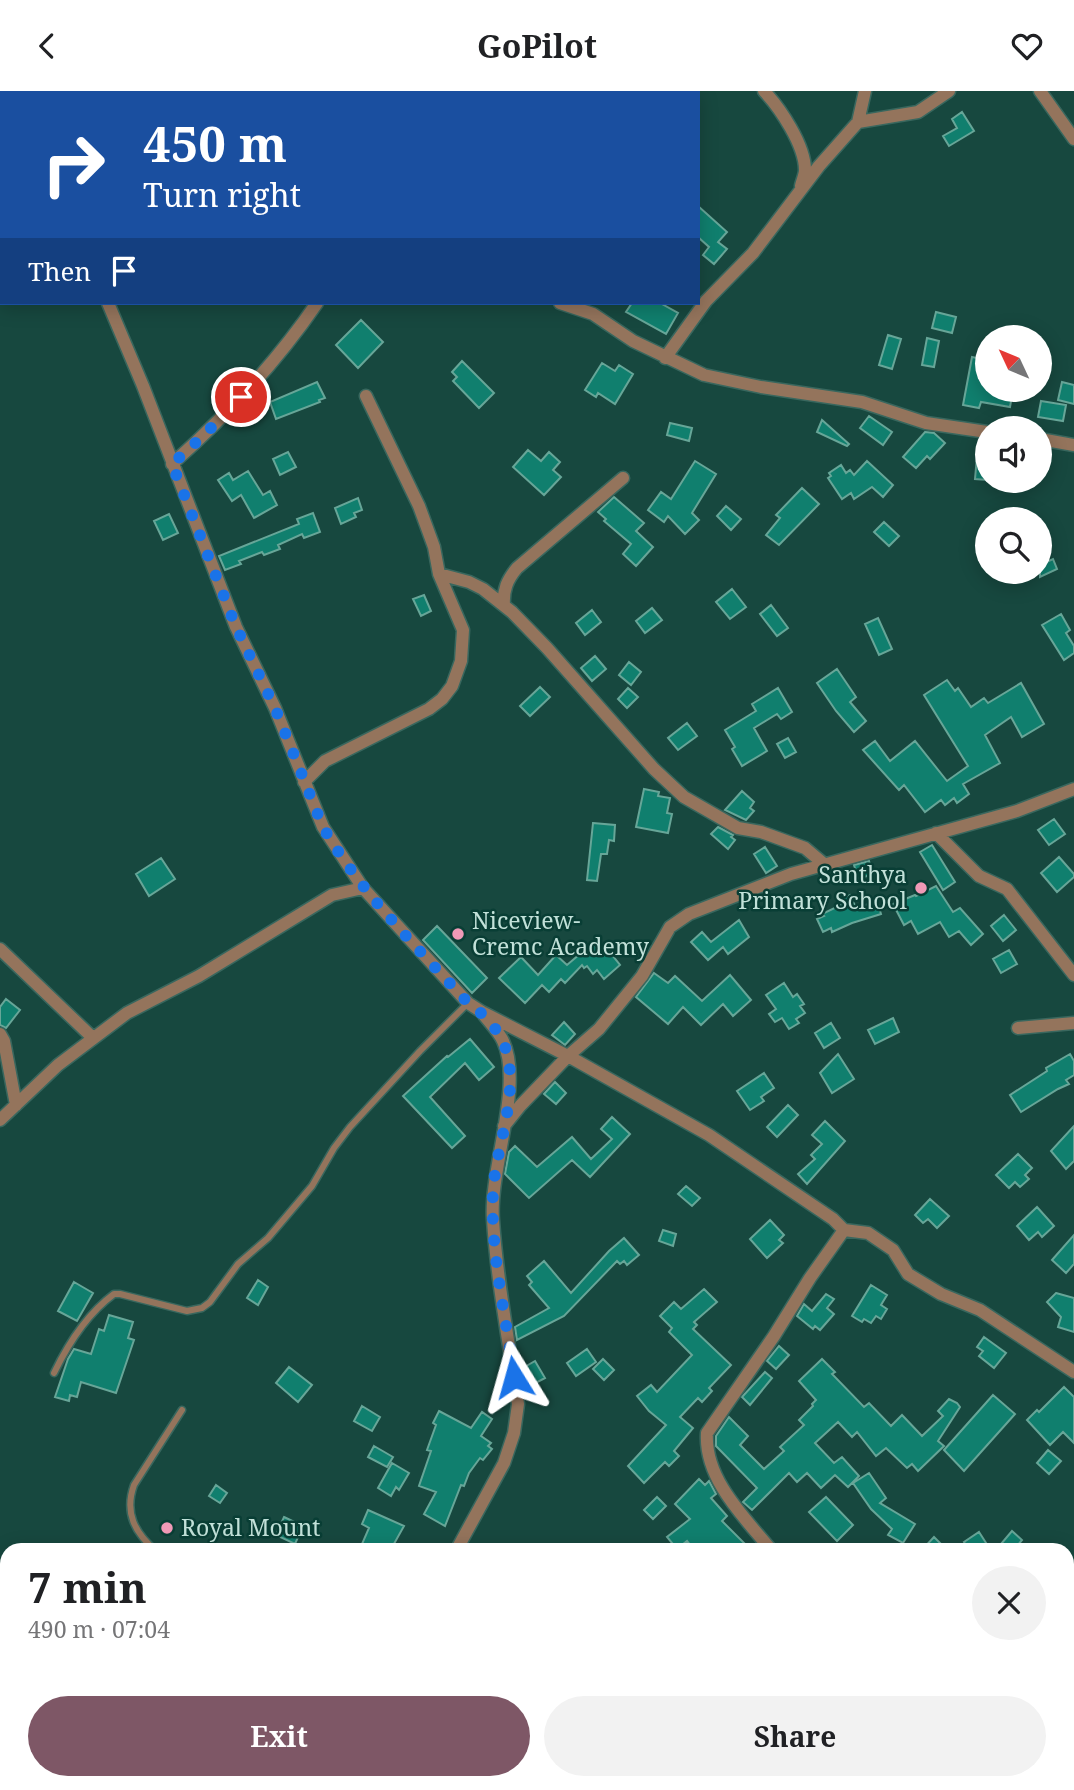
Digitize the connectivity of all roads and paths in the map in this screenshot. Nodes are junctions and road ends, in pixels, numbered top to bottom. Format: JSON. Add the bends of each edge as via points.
{"nodes":[{"id":1,"x":764,"y":91,"type":"edge"},
{"id":2,"x":864,"y":91,"type":"edge"},
{"id":3,"x":948,"y":91,"type":"edge"},
{"id":4,"x":1040,"y":91,"type":"edge"},
{"id":5,"x":858,"y":122,"type":"junction"},
{"id":6,"x":1074,"y":139,"type":"edge"},
{"id":7,"x":799,"y":193,"type":"junction"},
{"id":8,"x":109,"y":305,"type":"edge"},
{"id":9,"x":316,"y":305,"type":"edge"},
{"id":10,"x":566,"y":305,"type":"edge"},
{"id":11,"x":665,"y":358,"type":"junction"},
{"id":12,"x":366,"y":396,"type":"dead end"},
{"id":13,"x":975,"y":430,"type":"edge"},
{"id":14,"x":1052,"y":441,"type":"edge"},
{"id":15,"x":1074,"y":445,"type":"edge"},
{"id":16,"x":172,"y":464,"type":"junction"},
{"id":17,"x":623,"y":478,"type":"dead end"},
{"id":18,"x":439,"y":574,"type":"junction"},
{"id":19,"x":504,"y":605,"type":"junction"},
{"id":20,"x":304,"y":782,"type":"junction"},
{"id":21,"x":1074,"y":789,"type":"edge"},
{"id":22,"x":936,"y":833,"type":"junction"},
{"id":23,"x":824,"y":864,"type":"junction"},
{"id":24,"x":363,"y":888,"type":"junction"},
{"id":25,"x":0,"y":949,"type":"edge"},
{"id":26,"x":1074,"y":975,"type":"edge"},
{"id":27,"x":468,"y":1003,"type":"junction"},
{"id":28,"x":482,"y":1012,"type":"junction"},
{"id":29,"x":1074,"y":1023,"type":"edge"},
{"id":30,"x":1018,"y":1028,"type":"dead end"},
{"id":31,"x":0,"y":1034,"type":"edge"},
{"id":32,"x":93,"y":1038,"type":"junction"},
{"id":33,"x":568,"y":1056,"type":"junction"},
{"id":34,"x":16,"y":1105,"type":"junction"},
{"id":35,"x":0,"y":1120,"type":"edge"},
{"id":36,"x":504,"y":1126,"type":"junction"},
{"id":37,"x":844,"y":1230,"type":"junction"},
{"id":38,"x":1074,"y":1372,"type":"edge"},
{"id":39,"x":54,"y":1373,"type":"dead end"},
{"id":40,"x":182,"y":1410,"type":"dead end"},
{"id":41,"x":147,"y":1543,"type":"edge"},
{"id":42,"x":460,"y":1543,"type":"edge"},
{"id":43,"x":765,"y":1543,"type":"edge"}],
"edges":[{"from":1,"to":7,"type":"street","via":[[802,151],[805,171]]},
{"from":2,"to":5,"type":"street"},
{"from":3,"to":5,"type":"street","via":[[918,112]]},
{"from":4,"to":6,"type":"street"},
{"from":5,"to":7,"type":"street"},
{"from":7,"to":11,"type":"street","via":[[754,253],[705,301]]},
{"from":8,"to":16,"type":"street"},
{"from":9,"to":16,"type":"street","via":[[260,377]]},
{"from":10,"to":11,"type":"street","via":[[593,314]]},
{"from":11,"to":13,"type":"street","via":[[704,375],[862,402],[926,423]]},
{"from":12,"to":18,"type":"street","via":[[419,506]]},
{"from":14,"to":15,"type":"street"},
{"from":16,"to":20,"type":"street"},
{"from":17,"to":19,"type":"street","via":[[517,568],[507,581]]},
{"from":18,"to":19,"type":"street","via":[[476,585]]},
{"from":18,"to":20,"type":"street","via":[[463,630],[461,661],[452,686],[429,709],[325,761]]},
{"from":19,"to":23,"type":"street","via":[[684,797],[738,828],[805,848]]},
{"from":20,"to":24,"type":"street","via":[[323,827]]},
{"from":21,"to":22,"type":"street","via":[[1017,811]]},
{"from":22,"to":23,"type":"street"},
{"from":22,"to":26,"type":"street","via":[[979,876],[1007,889]]},
{"from":23,"to":33,"type":"street","via":[[689,914],[670,927],[624,1000]]},
{"from":24,"to":27,"type":"street"},
{"from":24,"to":32,"type":"street","via":[[332,895],[199,976],[138,1006]]},
{"from":25,"to":32,"type":"street"},
{"from":27,"to":28,"type":"street"},
{"from":27,"to":39,"type":"lane","via":[[350,1127],[312,1186],[268,1238],[238,1264],[210,1302],[187,1311],[114,1294],[66,1347]]},
{"from":28,"to":33,"type":"street"},
{"from":28,"to":36,"type":"street","via":[[503,1041],[509,1062]]},
{"from":29,"to":30,"type":"street"},
{"from":31,"to":34,"type":"street"},
{"from":32,"to":34,"type":"street"},
{"from":33,"to":36,"type":"street"},
{"from":33,"to":37,"type":"street","via":[[709,1135]]},
{"from":34,"to":35,"type":"street"},
{"from":36,"to":42,"type":"street","via":[[492,1218],[517,1414],[503,1463]]},
{"from":37,"to":38,"type":"street","via":[[868,1233],[893,1250],[908,1274],[980,1310]]},
{"from":37,"to":43,"type":"street","via":[[707,1433],[711,1458],[731,1504]]},
{"from":40,"to":41,"type":"lane","via":[[130,1496],[132,1522]]}]}
